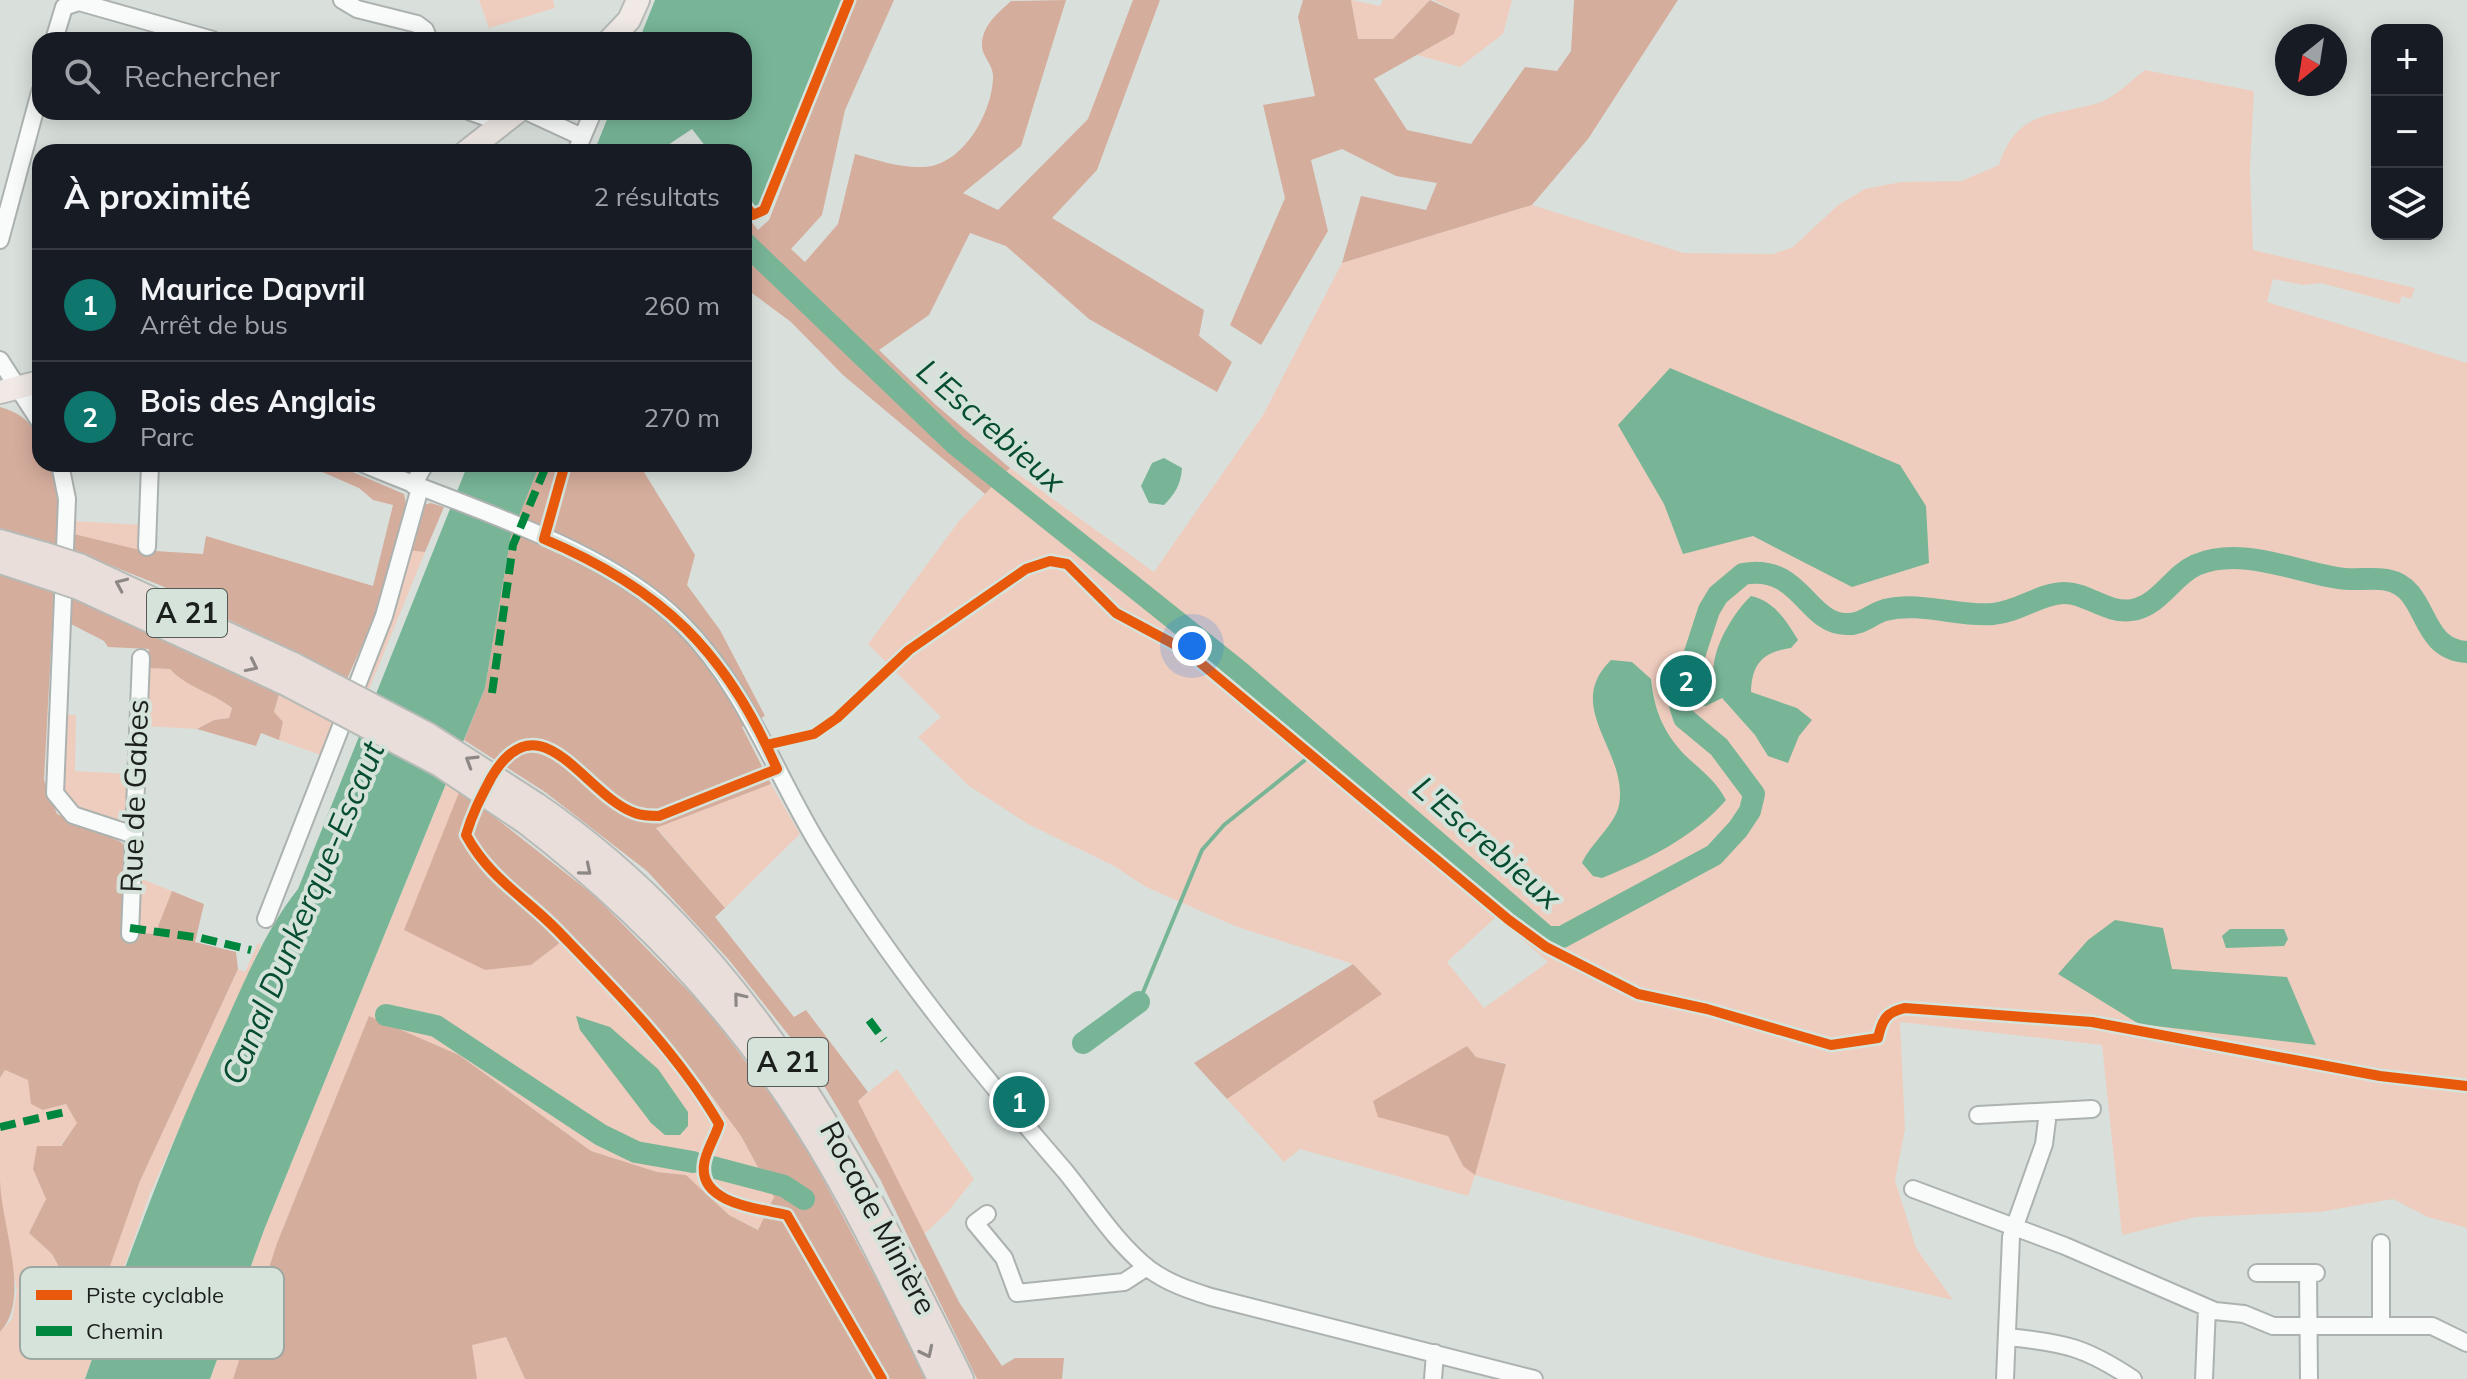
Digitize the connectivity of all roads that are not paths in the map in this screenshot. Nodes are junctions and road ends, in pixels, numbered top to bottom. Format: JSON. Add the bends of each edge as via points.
{"nodes":[{"id":1,"x":342,"y":0,"type":"edge"},
{"id":2,"x":638,"y":0,"type":"edge"},
{"id":3,"x":57,"y":32,"type":"edge"},
{"id":4,"x":185,"y":32,"type":"edge"},
{"id":5,"x":426,"y":32,"type":"edge"},
{"id":6,"x":618,"y":32,"type":"edge"},
{"id":7,"x":32,"y":120,"type":"edge"},
{"id":8,"x":507,"y":120,"type":"edge"},
{"id":9,"x":540,"y":120,"type":"edge"},
{"id":10,"x":590,"y":120,"type":"edge"},
{"id":11,"x":476,"y":144,"type":"edge"},
{"id":12,"x":577,"y":144,"type":"edge"},
{"id":13,"x":579,"y":144,"type":"edge"},
{"id":14,"x":0,"y":240,"type":"edge"},
{"id":15,"x":0,"y":360,"type":"edge"},
{"id":16,"x":20,"y":387,"type":"edge"},
{"id":17,"x":32,"y":408,"type":"edge"},
{"id":18,"x":62,"y":472,"type":"edge"},
{"id":19,"x":150,"y":472,"type":"edge"},
{"id":20,"x":382,"y":472,"type":"edge"},
{"id":21,"x":423,"y":472,"type":"edge"},
{"id":22,"x":419,"y":488,"type":"junction"},
{"id":23,"x":0,"y":542,"type":"edge"},
{"id":24,"x":147,"y":547,"type":"dead end"},
{"id":25,"x":0,"y":561,"type":"edge"},
{"id":26,"x":42,"y":564,"type":"junction"},
{"id":27,"x":141,"y":658,"type":"dead end"},
{"id":28,"x":531,"y":813,"type":"junction"},
{"id":29,"x":134,"y":835,"type":"junction"},
{"id":30,"x":266,"y":919,"type":"dead end"},
{"id":31,"x":130,"y":934,"type":"dead end"},
{"id":32,"x":2092,"y":1109,"type":"dead end"},
{"id":33,"x":2048,"y":1112,"type":"junction"},
{"id":34,"x":1978,"y":1115,"type":"dead end"},
{"id":35,"x":1913,"y":1189,"type":"dead end"},
{"id":36,"x":987,"y":1214,"type":"dead end"},
{"id":37,"x":2013,"y":1227,"type":"junction"},
{"id":38,"x":2381,"y":1243,"type":"dead end"},
{"id":39,"x":1147,"y":1267,"type":"junction"},
{"id":40,"x":2257,"y":1273,"type":"dead end"},
{"id":41,"x":2215,"y":1310,"type":"junction"},
{"id":42,"x":2307,"y":1326,"type":"junction"},
{"id":43,"x":2381,"y":1326,"type":"junction"},
{"id":44,"x":2008,"y":1337,"type":"junction"},
{"id":45,"x":2467,"y":1343,"type":"edge"},
{"id":46,"x":1435,"y":1353,"type":"junction"},
{"id":47,"x":940,"y":1379,"type":"edge"},
{"id":48,"x":961,"y":1379,"type":"edge"},
{"id":49,"x":1433,"y":1379,"type":"edge"},
{"id":50,"x":1534,"y":1379,"type":"edge"},
{"id":51,"x":2005,"y":1379,"type":"edge"},
{"id":52,"x":2133,"y":1379,"type":"edge"},
{"id":53,"x":2204,"y":1379,"type":"edge"},
{"id":54,"x":2309,"y":1379,"type":"edge"}],
"edges":[{"from":1,"to":5,"type":"street","via":[[357,9],[417,24]]},
{"from":2,"to":6,"type":"main road"},
{"from":3,"to":4,"type":"street","via":[[67,4],[79,2]]},
{"from":7,"to":14,"type":"street"},
{"from":8,"to":11,"type":"main road"},
{"from":9,"to":12,"type":"street"},
{"from":10,"to":13,"type":"street"},
{"from":15,"to":16,"type":"street"},
{"from":16,"to":17,"type":"street"},
{"from":18,"to":29,"type":"street","via":[[67,499],[55,793],[73,815]]},
{"from":19,"to":24,"type":"street"},
{"from":20,"to":22,"type":"street"},
{"from":21,"to":22,"type":"street"},
{"from":22,"to":30,"type":"street","via":[[384,616]]},
{"from":22,"to":39,"type":"street","via":[[628,579],[702,645],[737,693],[819,846],[911,984]]},
{"from":23,"to":26,"type":"highway","name":"Rocade Minière","number":"A 21"},
{"from":25,"to":26,"type":"highway","name":"Rocade Minière","number":"A 21"},
{"from":26,"to":28,"type":"highway","name":"Rocade Minière","number":"A 21","bridge":true,"via":[[419,729]]},
{"from":27,"to":29,"type":"street","name":"Rue de Gabes"},
{"from":28,"to":47,"type":"highway","name":"Rocade Minière","number":"A 21","one_way":true,"via":[[671,949],[764,1062],[849,1197]]},
{"from":48,"to":28,"type":"highway","name":"Rocade Minière","number":"A 21","one_way":true,"via":[[856,1170],[766,1031],[652,903]]},
{"from":29,"to":31,"type":"street","name":"Rue de Gabes"},
{"from":32,"to":33,"type":"street"},
{"from":33,"to":34,"type":"street"},
{"from":33,"to":37,"type":"street","via":[[2044,1144]]},
{"from":35,"to":37,"type":"street"},
{"from":36,"to":39,"type":"street","via":[[975,1223],[1004,1258],[1017,1293],[1124,1282]]},
{"from":37,"to":41,"type":"street"},
{"from":37,"to":44,"type":"street"},
{"from":38,"to":43,"type":"street"},
{"from":39,"to":46,"type":"street","via":[[1211,1297]]},
{"from":40,"to":42,"type":"street","via":[[2313,1273]]},
{"from":41,"to":42,"type":"street","via":[[2250,1315],[2273,1326]]},
{"from":41,"to":53,"type":"street"},
{"from":42,"to":43,"type":"street"},
{"from":42,"to":54,"type":"street"},
{"from":43,"to":45,"type":"street","via":[[2436,1326]]},
{"from":44,"to":51,"type":"street"},
{"from":44,"to":52,"type":"street","via":[[2073,1345]]},
{"from":46,"to":49,"type":"street"},
{"from":46,"to":50,"type":"street"}]}
